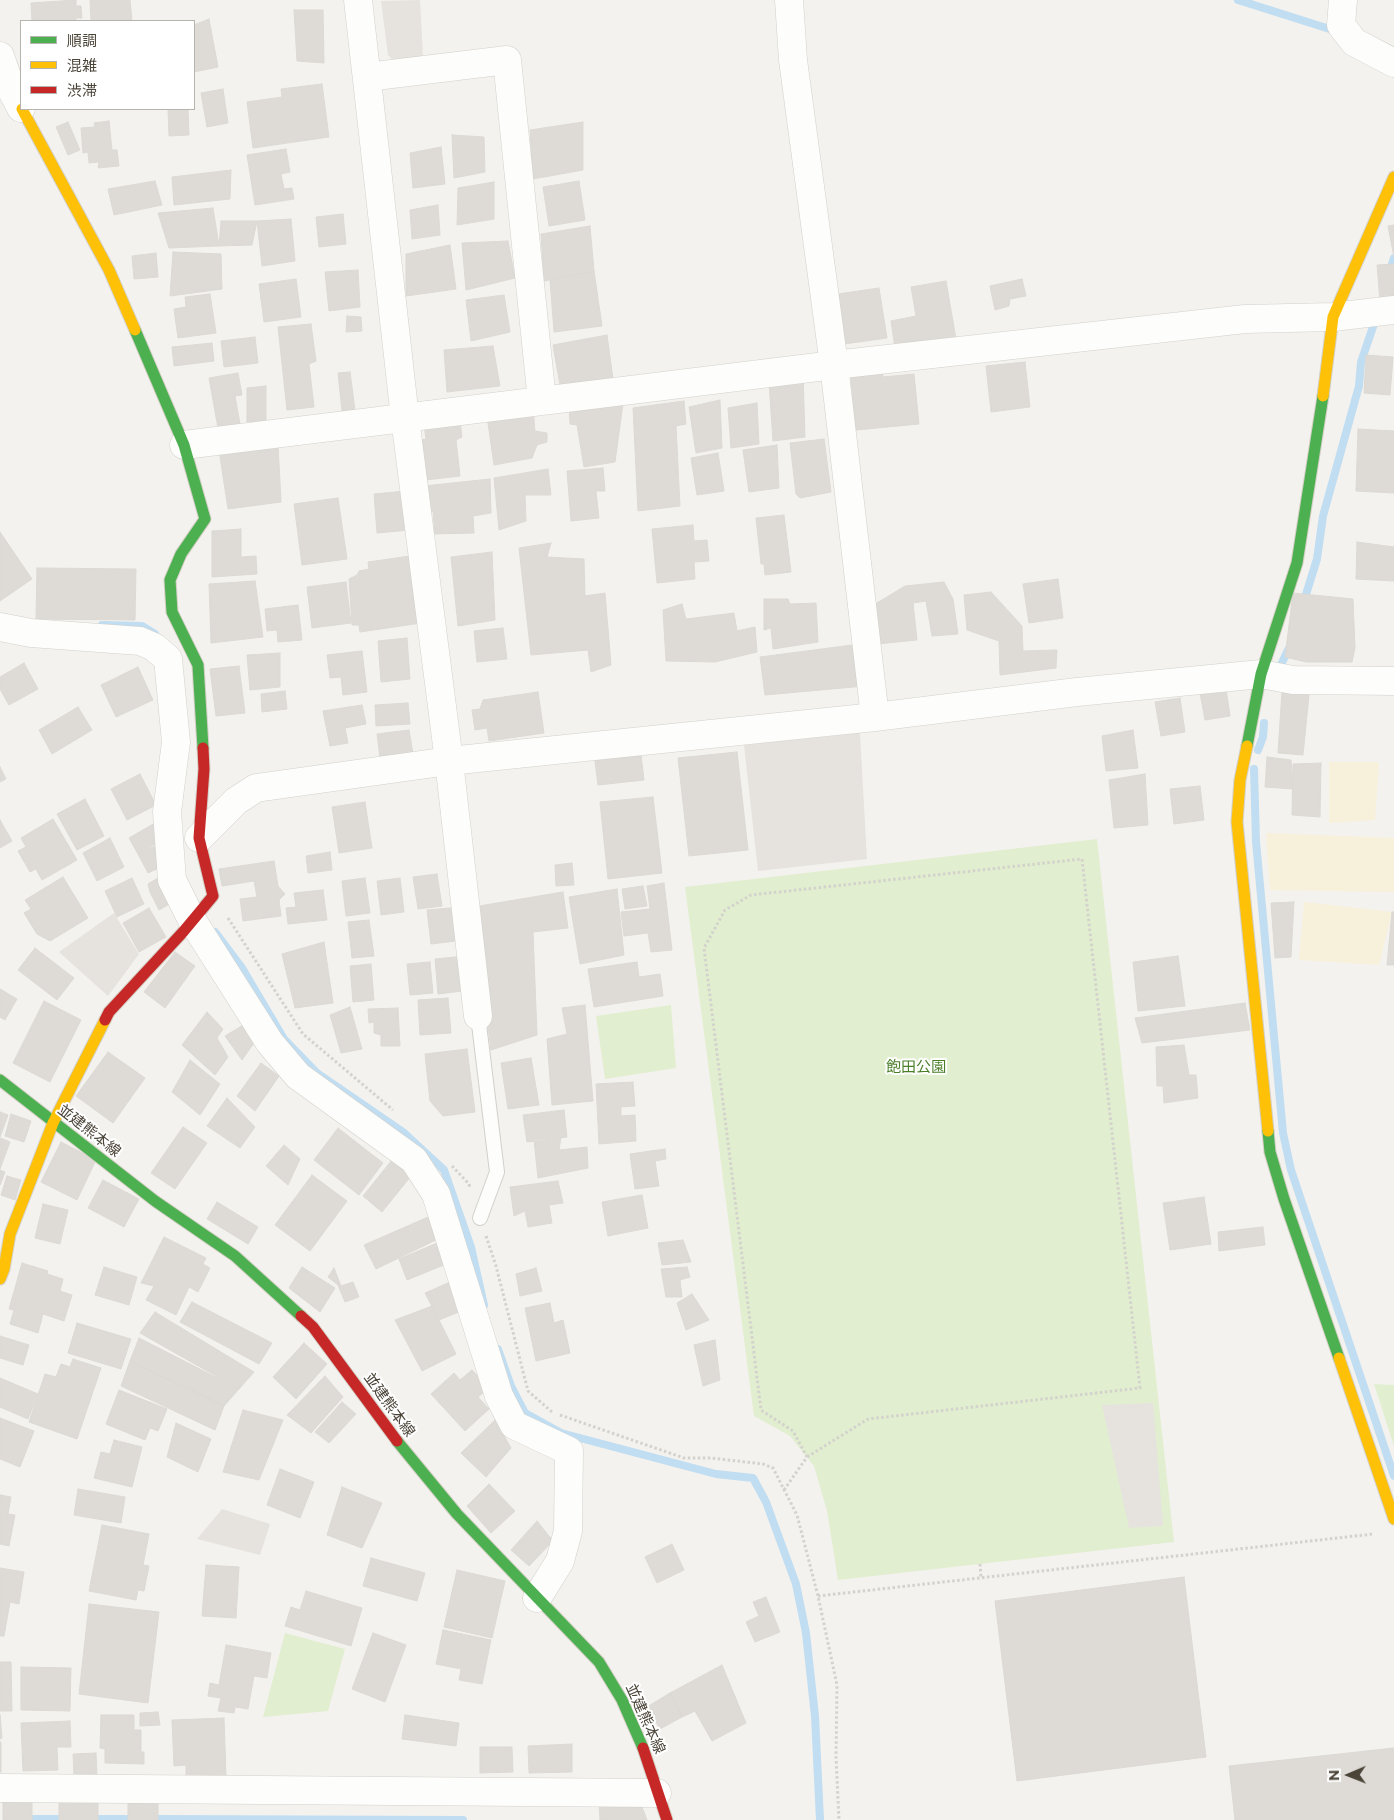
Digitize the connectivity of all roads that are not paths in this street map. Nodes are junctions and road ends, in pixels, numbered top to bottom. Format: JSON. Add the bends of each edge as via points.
{"nodes":[{"id":1,"x":358,"y":0,"type":"edge"},
{"id":2,"x":789,"y":0,"type":"edge"},
{"id":3,"x":1343,"y":0,"type":"edge"},
{"id":4,"x":0,"y":56,"type":"edge"},
{"id":5,"x":1394,"y":63,"type":"edge"},
{"id":6,"x":367,"y":77,"type":"junction"},
{"id":7,"x":20,"y":105,"type":"edge"},
{"id":8,"x":23,"y":110,"type":"edge"},
{"id":9,"x":1394,"y":177,"type":"edge"},
{"id":10,"x":1394,"y":310,"type":"edge"},
{"id":11,"x":1333,"y":317,"type":"junction"},
{"id":12,"x":834,"y":365,"type":"junction"},
{"id":13,"x":542,"y":401,"type":"junction"},
{"id":14,"x":405,"y":418,"type":"junction"},
{"id":15,"x":184,"y":444,"type":"junction"},
{"id":16,"x":0,"y":626,"type":"edge"},
{"id":17,"x":1261,"y":674,"type":"junction"},
{"id":18,"x":1394,"y":681,"type":"edge"},
{"id":19,"x":875,"y":717,"type":"junction"},
{"id":20,"x":449,"y":761,"type":"junction"},
{"id":21,"x":199,"y":838,"type":"junction"},
{"id":22,"x":192,"y":920,"type":"junction"},
{"id":23,"x":478,"y":1016,"type":"joint"},
{"id":24,"x":0,"y":1080,"type":"edge"},
{"id":25,"x":54,"y":1123,"type":"junction"},
{"id":26,"x":480,"y":1218,"type":"road end"},
{"id":27,"x":0,"y":1279,"type":"edge"},
{"id":28,"x":1394,"y":1519,"type":"edge"},
{"id":29,"x":537,"y":1598,"type":"junction"},
{"id":30,"x":0,"y":1788,"type":"edge"},
{"id":31,"x":658,"y":1792,"type":"junction"},
{"id":32,"x":667,"y":1820,"type":"edge"}],
"edges":[{"from":1,"to":6,"type":"street"},
{"from":2,"to":12,"type":"street","via":[[793,60]]},
{"from":3,"to":5,"type":"street","via":[[1340,26],[1354,42]]},
{"from":4,"to":7,"type":"street"},
{"from":6,"to":13,"type":"street","via":[[507,60]]},
{"from":6,"to":14,"type":"street"},
{"from":8,"to":15,"type":"street","via":[[109,270]]},
{"from":9,"to":11,"type":"street"},
{"from":10,"to":11,"type":"street"},
{"from":11,"to":12,"type":"street","via":[[1245,319]]},
{"from":11,"to":17,"type":"street","via":[[1297,562]]},
{"from":12,"to":13,"type":"street"},
{"from":12,"to":19,"type":"street"},
{"from":13,"to":14,"type":"street"},
{"from":14,"to":15,"type":"street"},
{"from":14,"to":20,"type":"street"},
{"from":15,"to":21,"type":"street","via":[[205,519],[181,554],[170,580],[172,612],[198,665],[204,769]]},
{"from":16,"to":22,"type":"street","via":[[31,633],[140,641],[154,647],[168,659],[176,742],[167,812],[169,851],[172,880]]},
{"from":17,"to":18,"type":"street","via":[[1293,680]]},
{"from":17,"to":19,"type":"street"},
{"from":17,"to":28,"type":"street","via":[[1240,780],[1237,822],[1270,1152]]},
{"from":19,"to":20,"type":"street"},
{"from":20,"to":21,"type":"street","via":[[256,788],[236,801]]},
{"from":20,"to":23,"type":"street"},
{"from":21,"to":22,"type":"street","via":[[213,896]]},
{"from":22,"to":25,"type":"street","via":[[108,1012]]},
{"from":22,"to":29,"type":"street","via":[[270,1043],[298,1076],[414,1160],[436,1194],[499,1396],[514,1425],[569,1451],[568,1531],[560,1562]]},
{"from":23,"to":26,"type":"lane","via":[[497,1172]]},
{"from":24,"to":25,"type":"street","name":"並建熊本線"},
{"from":25,"to":27,"type":"street","via":[[10,1234]]},
{"from":25,"to":29,"type":"street","name":"並建熊本線","via":[[155,1201],[235,1256],[313,1327],[404,1451],[457,1514]]},
{"from":29,"to":31,"type":"street","name":"並建熊本線","via":[[599,1662],[622,1700]]},
{"from":30,"to":31,"type":"street"},
{"from":31,"to":32,"type":"street","name":"並建熊本線"}]}
